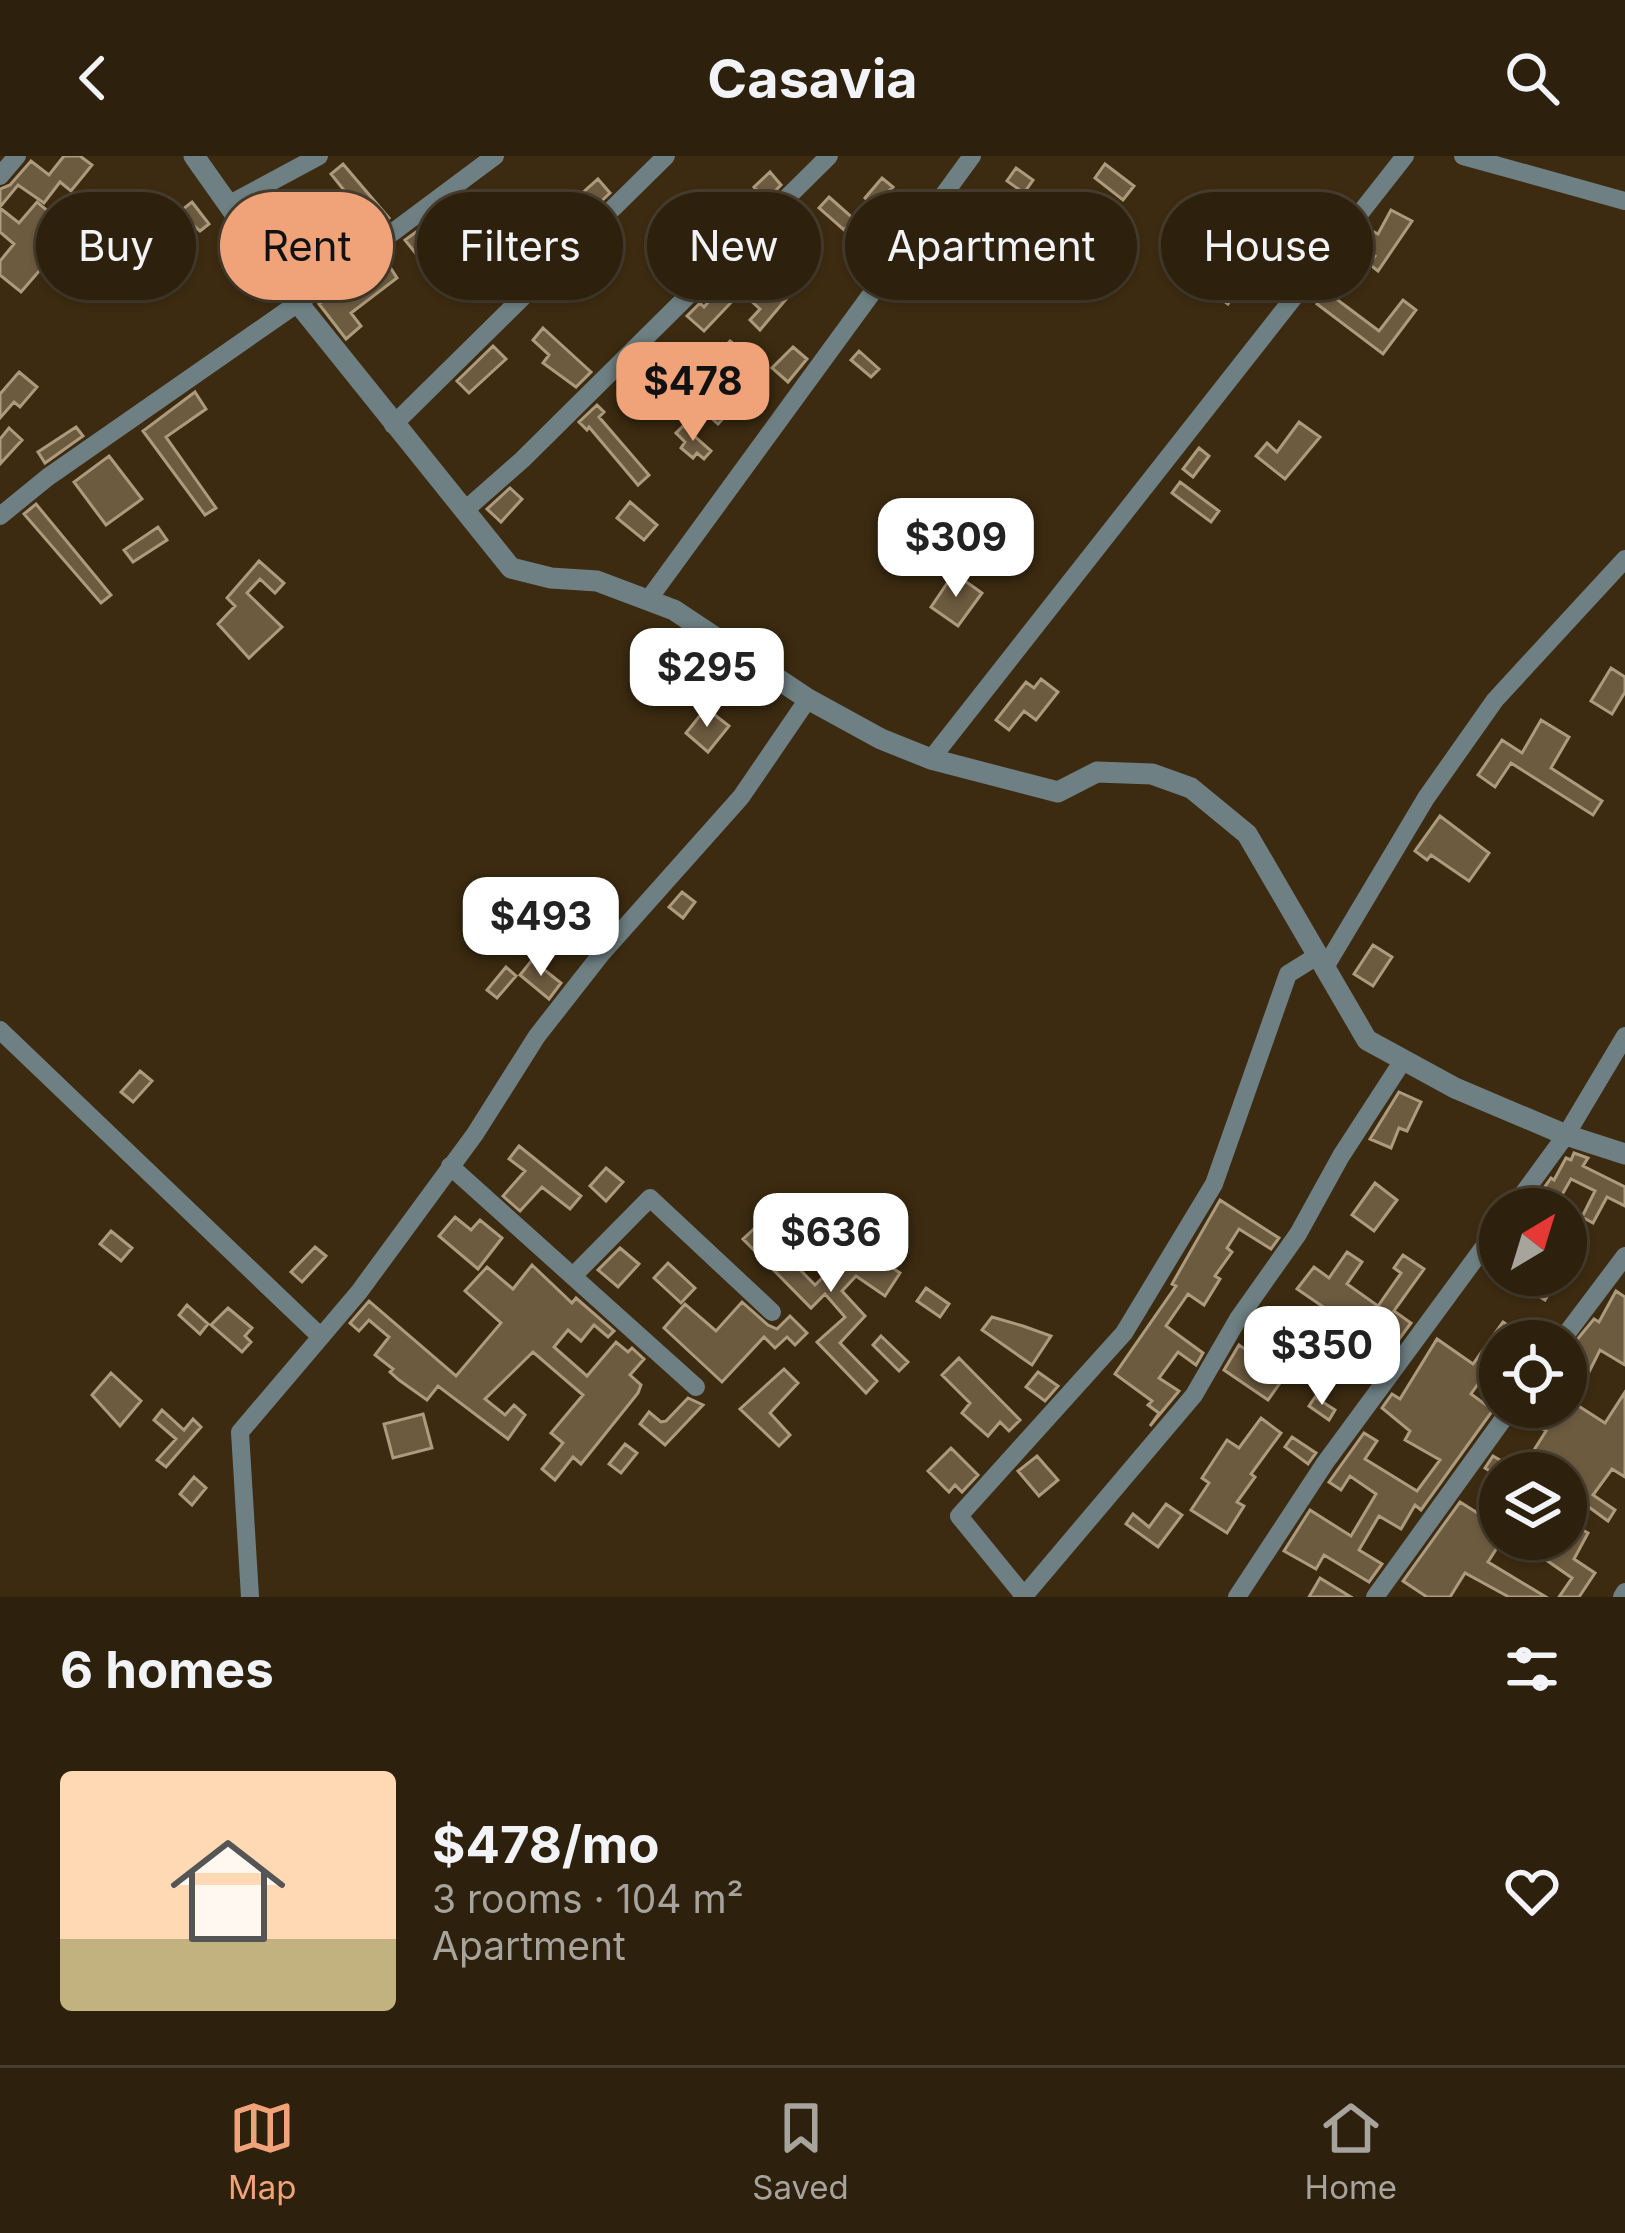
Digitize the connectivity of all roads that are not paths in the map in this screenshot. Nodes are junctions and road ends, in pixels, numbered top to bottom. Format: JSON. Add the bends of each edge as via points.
{"nodes":[{"id":1,"x":17,"y":156,"type":"edge"},
{"id":2,"x":194,"y":156,"type":"edge"},
{"id":3,"x":319,"y":156,"type":"edge"},
{"id":4,"x":495,"y":156,"type":"edge"},
{"id":5,"x":666,"y":156,"type":"edge"},
{"id":6,"x":829,"y":156,"type":"edge"},
{"id":7,"x":973,"y":156,"type":"edge"},
{"id":8,"x":1405,"y":156,"type":"edge"},
{"id":9,"x":1463,"y":156,"type":"edge"},
{"id":10,"x":0,"y":176,"type":"edge"},
{"id":11,"x":253,"y":192,"type":"edge"},
{"id":12,"x":220,"y":194,"type":"edge"},
{"id":13,"x":1625,"y":201,"type":"edge"},
{"id":14,"x":296,"y":300,"type":"edge"},
{"id":15,"x":298,"y":303,"type":"junction"},
{"id":16,"x":393,"y":425,"type":"junction"},
{"id":17,"x":464,"y":511,"type":"junction"},
{"id":18,"x":0,"y":516,"type":"edge"},
{"id":19,"x":1625,"y":559,"type":"edge"},
{"id":20,"x":648,"y":600,"type":"junction"},
{"id":21,"x":808,"y":699,"type":"junction"},
{"id":22,"x":931,"y":759,"type":"junction"},
{"id":23,"x":1321,"y":962,"type":"junction"},
{"id":24,"x":0,"y":1030,"type":"edge"},
{"id":25,"x":1625,"y":1036,"type":"edge"},
{"id":26,"x":1402,"y":1062,"type":"junction"},
{"id":27,"x":1566,"y":1136,"type":"junction"},
{"id":28,"x":1625,"y":1154,"type":"edge"},
{"id":29,"x":450,"y":1166,"type":"junction"},
{"id":30,"x":1528,"y":1188,"type":"edge"},
{"id":31,"x":1479,"y":1254,"type":"edge"},
{"id":32,"x":1625,"y":1256,"type":"edge"},
{"id":33,"x":573,"y":1276,"type":"junction"},
{"id":34,"x":772,"y":1312,"type":"dead end"},
{"id":35,"x":1577,"y":1320,"type":"edge"},
{"id":36,"x":321,"y":1337,"type":"junction"},
{"id":37,"x":696,"y":1387,"type":"dead end"},
{"id":38,"x":1498,"y":1428,"type":"edge"},
{"id":39,"x":251,"y":1596,"type":"edge"},
{"id":40,"x":1024,"y":1596,"type":"edge"},
{"id":41,"x":1237,"y":1597,"type":"edge"},
{"id":42,"x":1375,"y":1597,"type":"edge"}],
"edges":[{"from":1,"to":10,"type":"street"},
{"from":2,"to":12,"type":"street"},
{"from":3,"to":11,"type":"street"},
{"from":4,"to":15,"type":"street"},
{"from":5,"to":16,"type":"street"},
{"from":6,"to":17,"type":"street"},
{"from":7,"to":20,"type":"street"},
{"from":8,"to":22,"type":"street"},
{"from":9,"to":13,"type":"street"},
{"from":14,"to":15,"type":"street"},
{"from":15,"to":16,"type":"street"},
{"from":15,"to":18,"type":"street"},
{"from":16,"to":17,"type":"street"},
{"from":17,"to":20,"type":"street","via":[[511,568],[597,581]]},
{"from":19,"to":23,"type":"street","via":[[1495,700]]},
{"from":20,"to":21,"type":"street"},
{"from":21,"to":22,"type":"street"},
{"from":21,"to":29,"type":"street","via":[[741,796],[537,1036]]},
{"from":22,"to":23,"type":"street","via":[[1058,793],[1097,772],[1152,774],[1191,788],[1247,834]]},
{"from":23,"to":26,"type":"street","via":[[1367,1040]]},
{"from":23,"to":40,"type":"street","via":[[1288,974],[1214,1184],[1124,1333],[959,1516]]},
{"from":24,"to":36,"type":"street"},
{"from":25,"to":27,"type":"street"},
{"from":26,"to":27,"type":"street"},
{"from":26,"to":40,"type":"street","via":[[1193,1394]]},
{"from":27,"to":28,"type":"street"},
{"from":27,"to":30,"type":"street"},
{"from":29,"to":33,"type":"street"},
{"from":29,"to":36,"type":"street"},
{"from":31,"to":41,"type":"street"},
{"from":32,"to":35,"type":"street"},
{"from":33,"to":34,"type":"street","via":[[650,1198]]},
{"from":33,"to":37,"type":"street"},
{"from":36,"to":39,"type":"street","via":[[240,1432]]},
{"from":38,"to":42,"type":"street"}]}
